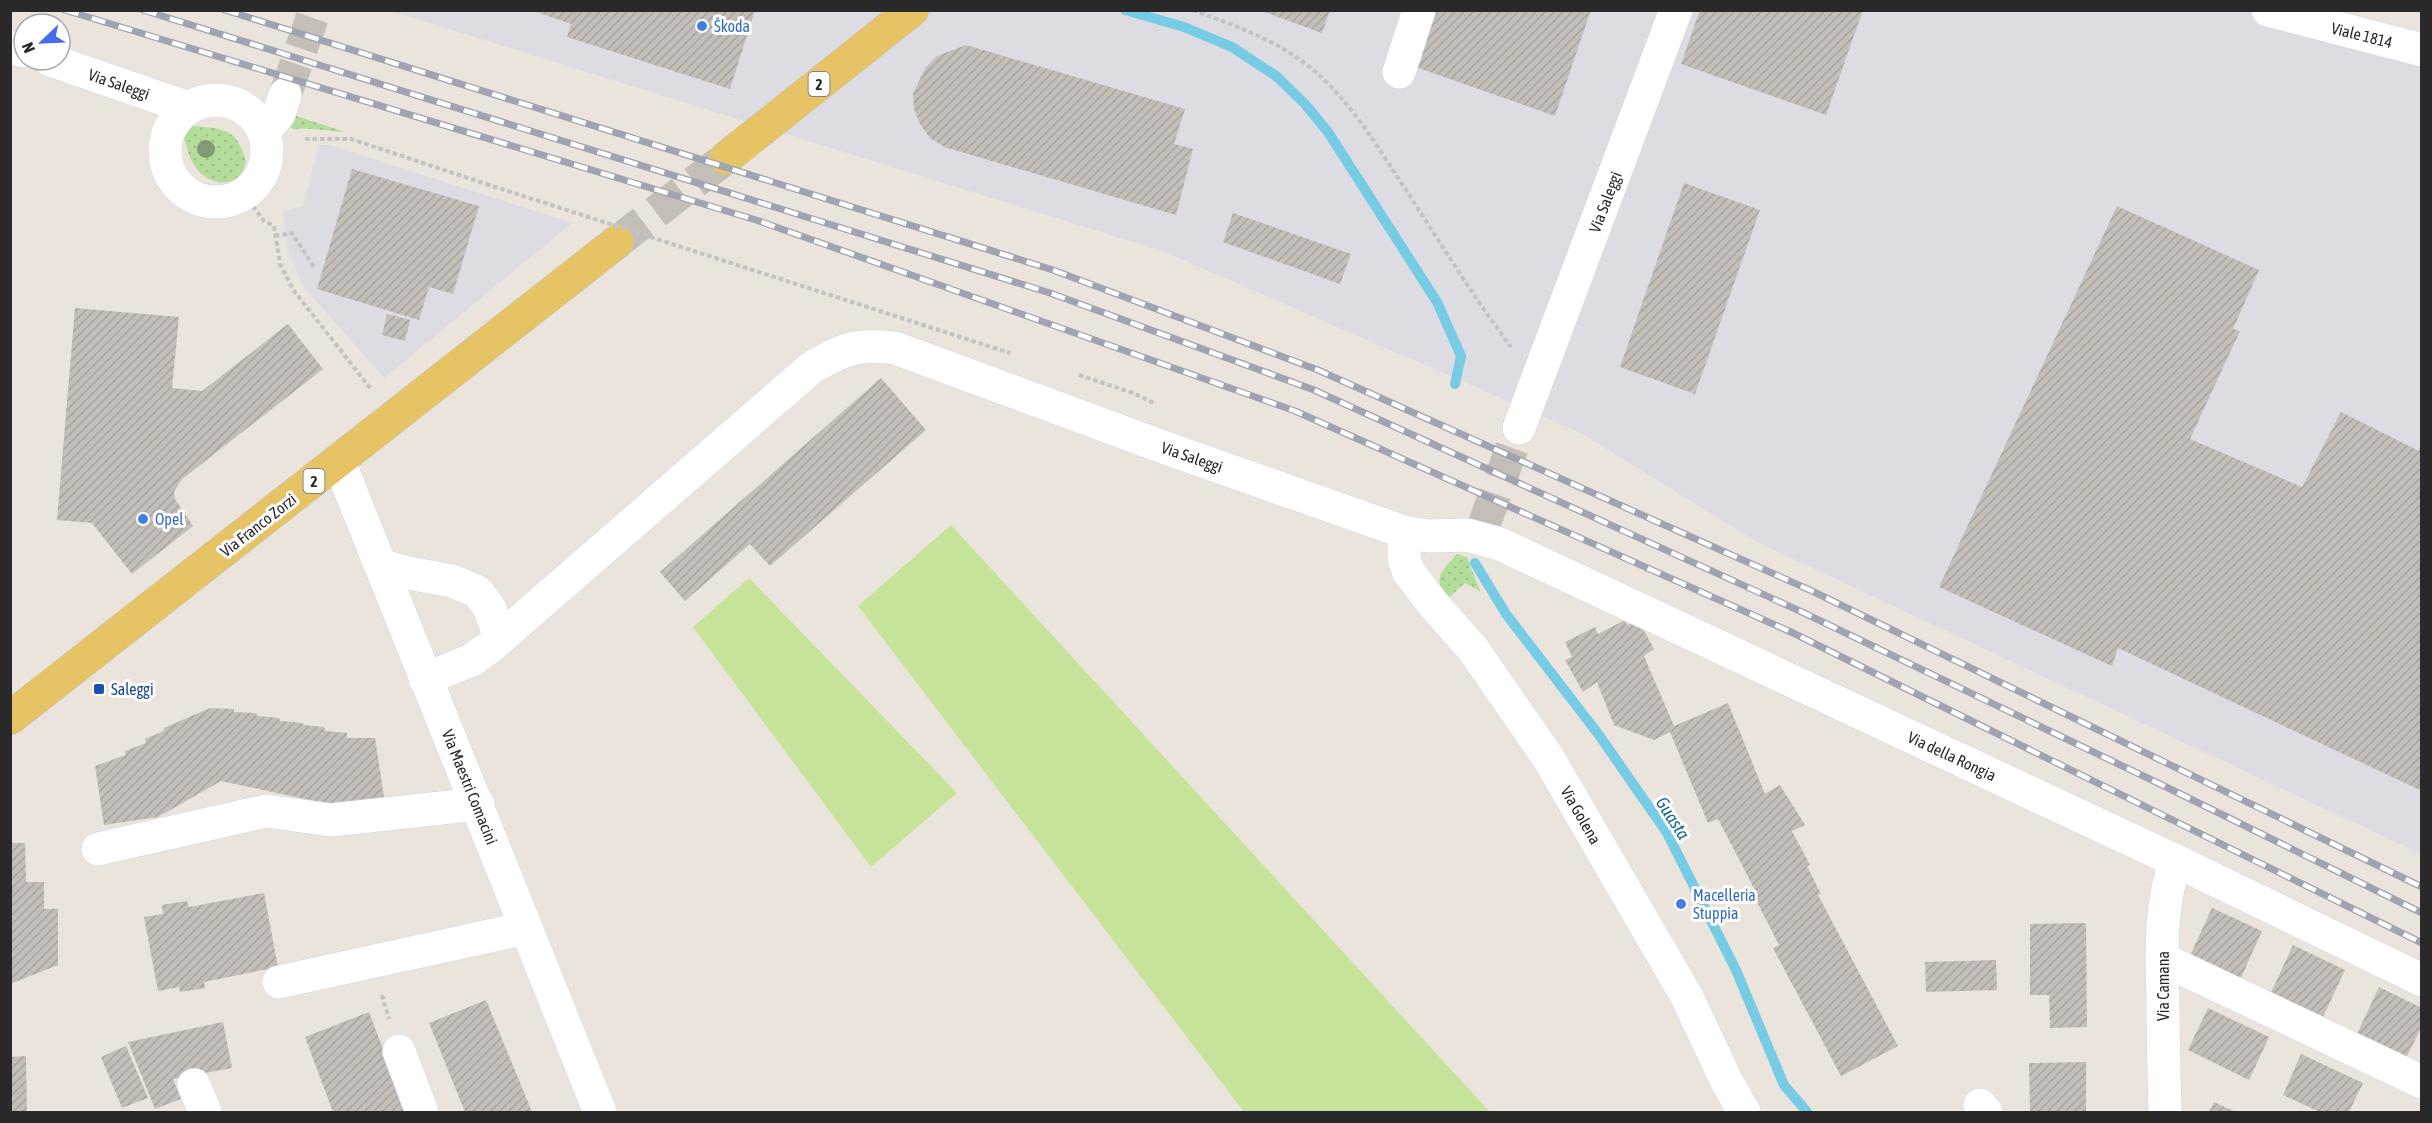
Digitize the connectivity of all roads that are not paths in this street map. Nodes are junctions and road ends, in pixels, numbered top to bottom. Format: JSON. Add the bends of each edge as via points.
{"nodes":[{"id":1,"x":912,"y":10,"type":"edge"},
{"id":2,"x":1419,"y":10,"type":"edge"},
{"id":3,"x":1676,"y":10,"type":"edge"},
{"id":4,"x":2268,"y":10,"type":"edge"},
{"id":5,"x":2421,"y":50,"type":"edge"},
{"id":6,"x":72,"y":68,"type":"edge"},
{"id":7,"x":1399,"y":72,"type":"dead end"},
{"id":8,"x":285,"y":95,"type":"tunnel mouth"},
{"id":9,"x":189,"y":108,"type":"junction"},
{"id":10,"x":264,"y":132,"type":"junction"},
{"id":11,"x":726,"y":158,"type":"tunnel mouth"},
{"id":12,"x":617,"y":242,"type":"tunnel mouth"},
{"id":13,"x":1520,"y":428,"type":"tunnel mouth"},
{"id":14,"x":339,"y":462,"type":"junction"},
{"id":15,"x":1404,"y":531,"type":"junction"},
{"id":16,"x":1483,"y":532,"type":"joint"},
{"id":17,"x":380,"y":565,"type":"junction"},
{"id":18,"x":500,"y":638,"type":"junction"},
{"id":19,"x":425,"y":679,"type":"junction"},
{"id":20,"x":10,"y":718,"type":"edge"},
{"id":21,"x":478,"y":804,"type":"junction"},
{"id":22,"x":98,"y":849,"type":"dead end"},
{"id":23,"x":2176,"y":861,"type":"junction"},
{"id":24,"x":526,"y":927,"type":"junction"},
{"id":25,"x":2162,"y":959,"type":"junction"},
{"id":26,"x":2421,"y":980,"type":"edge"},
{"id":27,"x":279,"y":982,"type":"dead end"},
{"id":28,"x":399,"y":1051,"type":"road end"},
{"id":29,"x":2421,"y":1082,"type":"edge"},
{"id":30,"x":422,"y":1113,"type":"edge"},
{"id":31,"x":600,"y":1113,"type":"edge"},
{"id":32,"x":1744,"y":1113,"type":"edge"},
{"id":33,"x":2165,"y":1113,"type":"edge"}],
"edges":[{"from":1,"to":11,"type":"main road","number":"2"},
{"from":2,"to":7,"type":"street"},
{"from":3,"to":13,"type":"street","name":"Via Saleggi"},
{"from":4,"to":5,"type":"street","name":"Viale 1814"},
{"from":6,"to":9,"type":"street","name":"Via Saleggi"},
{"from":8,"to":10,"type":"street","via":[[279,114]]},
{"from":9,"to":10,"type":"street","via":[[211,100],[235,103],[248,111]]},
{"from":9,"to":10,"type":"street","via":[[168,133],[167,166],[186,192],[201,200],[217,203],[234,199],[258,181],[266,168],[268,152]]},
{"from":12,"to":14,"type":"main road","name":"Via Franco Zorzi","number":"2"},
{"from":14,"to":17,"type":"street","name":"Via Maestri Comacini"},
{"from":14,"to":20,"type":"main road","name":"Via Franco Zorzi","number":"2"},
{"from":15,"to":16,"type":"street","name":"Via Saleggi","via":[[1428,537]]},
{"from":15,"to":18,"type":"street","name":"Via Saleggi","via":[[895,348],[868,344],[839,352],[811,368]]},
{"from":15,"to":32,"type":"street","name":"Via Golena","via":[[1408,571],[1473,649],[1549,759],[1687,998]]},
{"from":16,"to":23,"type":"street","name":"Via della Rongia","via":[[1511,549]]},
{"from":17,"to":18,"type":"street","via":[[452,581],[478,592],[490,609]]},
{"from":17,"to":19,"type":"street","name":"Via Maestri Comacini"},
{"from":18,"to":19,"type":"street","name":"Via Saleggi","via":[[472,660]]},
{"from":19,"to":21,"type":"street","name":"Via Maestri Comacini"},
{"from":21,"to":22,"type":"street","via":[[331,820],[266,812]]},
{"from":21,"to":24,"type":"street","name":"Via Maestri Comacini"},
{"from":23,"to":25,"type":"street","name":"Via Camana","via":[[2167,887]]},
{"from":23,"to":26,"type":"street","name":"Via della Rongia"},
{"from":24,"to":27,"type":"street"},
{"from":24,"to":31,"type":"street","name":"Via Maestri Comacini"},
{"from":25,"to":29,"type":"street"},
{"from":25,"to":33,"type":"street","name":"Via Camana"},
{"from":28,"to":30,"type":"street"}]}
